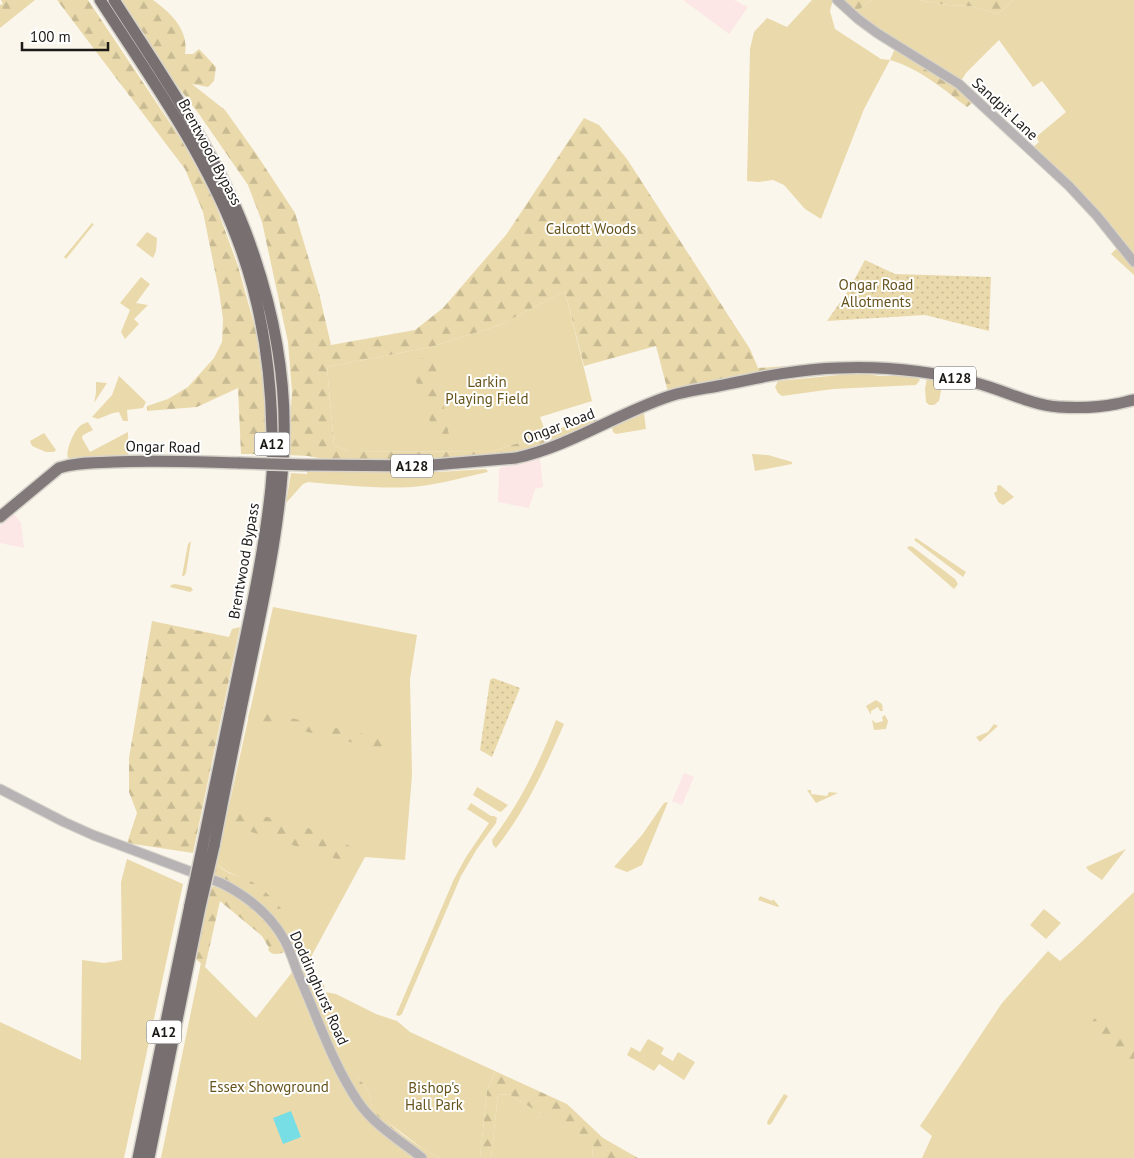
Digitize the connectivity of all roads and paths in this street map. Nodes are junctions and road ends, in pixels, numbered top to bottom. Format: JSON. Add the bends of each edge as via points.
{"nodes":[{"id":1,"x":100,"y":0,"type":"edge"},
{"id":2,"x":114,"y":0,"type":"edge"},
{"id":3,"x":837,"y":0,"type":"edge"},
{"id":4,"x":1134,"y":262,"type":"edge"},
{"id":5,"x":1134,"y":400,"type":"edge"},
{"id":6,"x":0,"y":517,"type":"edge"},
{"id":7,"x":0,"y":789,"type":"edge"},
{"id":8,"x":208,"y":845,"type":"junction"},
{"id":9,"x":195,"y":906,"type":"junction"},
{"id":10,"x":138,"y":1158,"type":"edge"},
{"id":11,"x":148,"y":1158,"type":"edge"},
{"id":12,"x":422,"y":1158,"type":"edge"}],
"edges":[{"from":1,"to":8,"type":"highway","name":"Brentwood Bypass","number":"A12","via":[[188,137],[218,195],[247,268],[261,316],[267,356],[272,415],[271,488],[255,594]]},
{"from":2,"to":8,"type":"highway","name":"Brentwood Bypass","number":"A12","via":[[190,121],[220,174],[244,228],[269,306],[281,383],[284,439],[277,526],[265,594]]},
{"from":3,"to":4,"type":"street","name":"Sandpit Lane","via":[[876,33],[959,84],[1069,186]]},
{"from":5,"to":6,"type":"main road","name":"Ongar Road","number":"A128","bridge":true,"via":[[1100,406],[1058,407],[926,372],[879,367],[836,368],[756,378],[669,396],[570,440],[516,458],[421,466],[133,461],[65,466]]},
{"from":7,"to":12,"type":"street","name":"Doddinghurst Road","via":[[64,822],[222,883],[256,905],[285,940],[330,1048],[360,1105],[379,1125]]},
{"from":8,"to":9,"type":"highway","name":"Brentwood Bypass","number":"A12","bridge":true},
{"from":9,"to":10,"type":"highway","name":"Brentwood Bypass","number":"A12"},
{"from":9,"to":11,"type":"highway","name":"Brentwood Bypass","number":"A12"}]}
